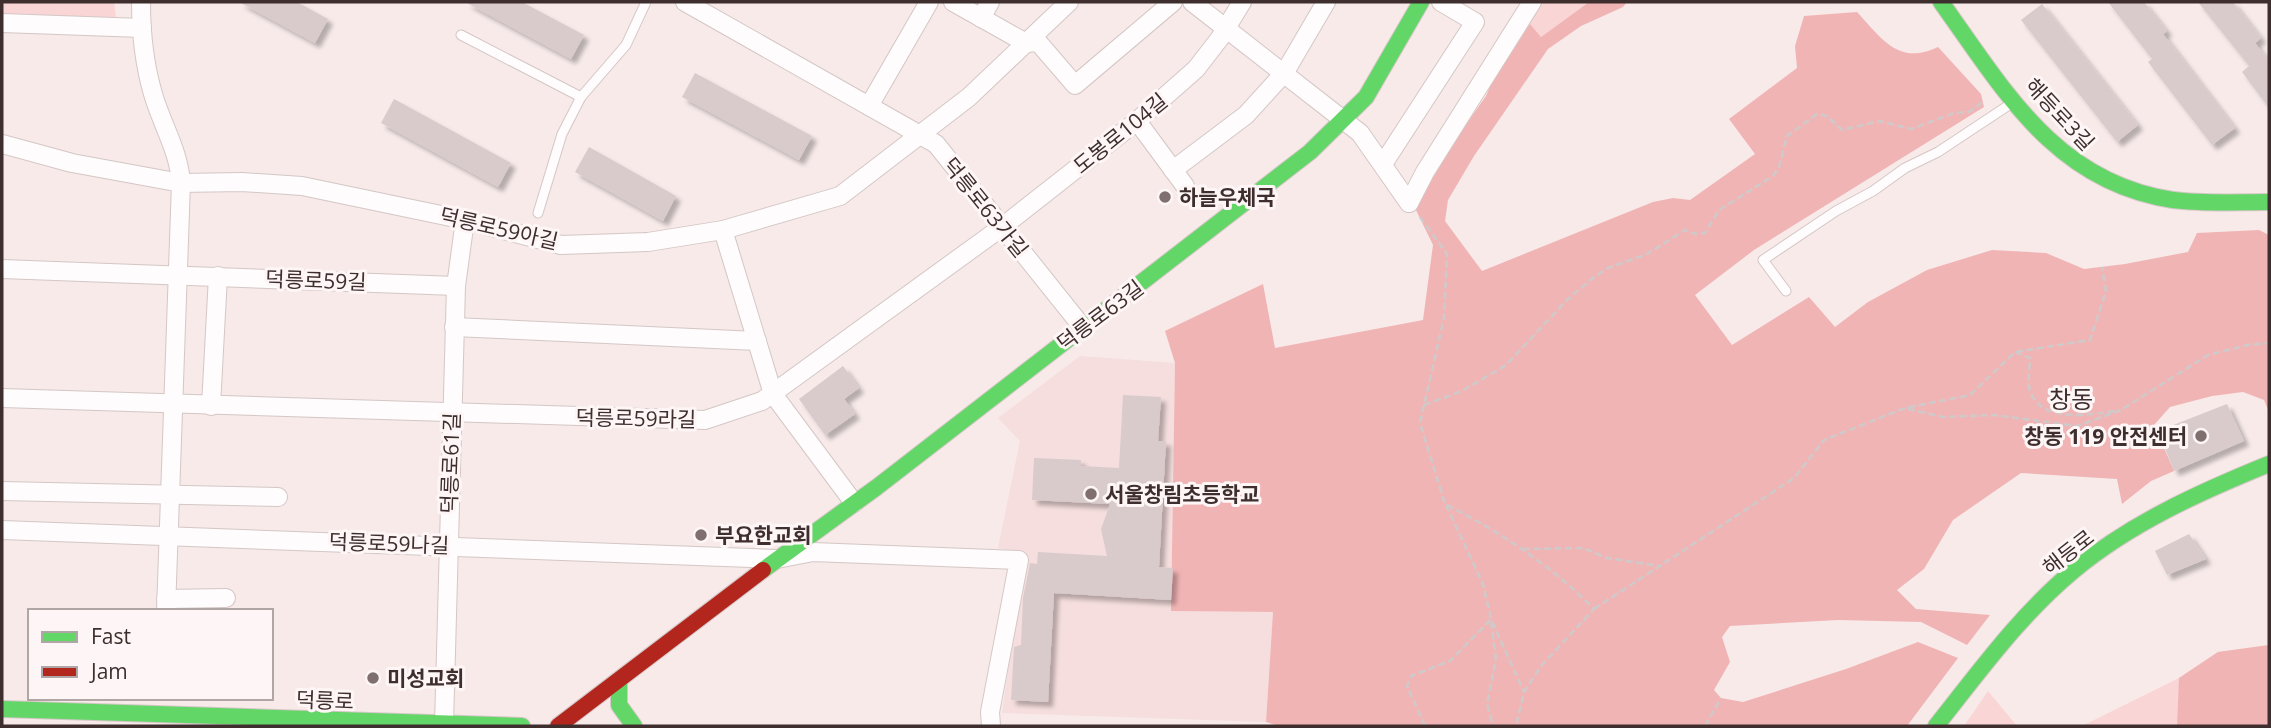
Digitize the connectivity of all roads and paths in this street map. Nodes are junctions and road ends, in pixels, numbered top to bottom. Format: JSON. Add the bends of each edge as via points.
{"nodes":[{"id":1,"x":141,"y":2,"type":"edge"},
{"id":2,"x":646,"y":2,"type":"edge"},
{"id":3,"x":685,"y":2,"type":"edge"},
{"id":4,"x":929,"y":2,"type":"edge"},
{"id":5,"x":953,"y":2,"type":"edge"},
{"id":6,"x":990,"y":2,"type":"edge"},
{"id":7,"x":1069,"y":2,"type":"edge"},
{"id":8,"x":1174,"y":2,"type":"edge"},
{"id":9,"x":1192,"y":2,"type":"edge"},
{"id":10,"x":1242,"y":2,"type":"edge"},
{"id":11,"x":1326,"y":2,"type":"edge"},
{"id":12,"x":1421,"y":2,"type":"edge"},
{"id":13,"x":1441,"y":2,"type":"edge"},
{"id":14,"x":1532,"y":2,"type":"edge"},
{"id":15,"x":1941,"y":2,"type":"edge"},
{"id":16,"x":710,"y":8,"type":"edge"},
{"id":17,"x":981,"y":18,"type":"junction"},
{"id":18,"x":2,"y":23,"type":"edge"},
{"id":19,"x":1227,"y":27,"type":"junction"},
{"id":20,"x":142,"y":28,"type":"junction"},
{"id":21,"x":461,"y":35,"type":"dead end"},
{"id":22,"x":1026,"y":43,"type":"junction"},
{"id":23,"x":1285,"y":72,"type":"junction"},
{"id":24,"x":581,"y":97,"type":"junction"},
{"id":25,"x":2017,"y":100,"type":"junction"},
{"id":26,"x":1983,"y":102,"type":"dead end"},
{"id":27,"x":869,"y":106,"type":"junction"},
{"id":28,"x":1341,"y":120,"type":"junction"},
{"id":29,"x":1137,"y":121,"type":"junction"},
{"id":30,"x":920,"y":135,"type":"junction"},
{"id":31,"x":2,"y":144,"type":"edge"},
{"id":32,"x":1383,"y":164,"type":"junction"},
{"id":33,"x":1173,"y":170,"type":"junction"},
{"id":34,"x":181,"y":183,"type":"junction"},
{"id":35,"x":1185,"y":186,"type":"dead end"},
{"id":36,"x":2269,"y":202,"type":"edge"},
{"id":37,"x":1409,"y":203,"type":"junction"},
{"id":38,"x":538,"y":213,"type":"dead end"},
{"id":39,"x":465,"y":220,"type":"junction"},
{"id":40,"x":1002,"y":228,"type":"junction"},
{"id":41,"x":723,"y":230,"type":"junction"},
{"id":42,"x":2102,"y":267,"type":"dead end"},
{"id":43,"x":2,"y":269,"type":"edge"},
{"id":44,"x":177,"y":274,"type":"junction"},
{"id":45,"x":218,"y":276,"type":"junction"},
{"id":46,"x":456,"y":286,"type":"junction"},
{"id":47,"x":1786,"y":291,"type":"dead end"},
{"id":48,"x":454,"y":327,"type":"junction"},
{"id":49,"x":1084,"y":329,"type":"junction"},
{"id":50,"x":757,"y":341,"type":"junction"},
{"id":51,"x":2269,"y":343,"type":"edge"},
{"id":52,"x":2015,"y":352,"type":"junction"},
{"id":53,"x":773,"y":394,"type":"junction"},
{"id":54,"x":2,"y":398,"type":"edge"},
{"id":55,"x":173,"y":405,"type":"junction"},
{"id":56,"x":1424,"y":405,"type":"junction"},
{"id":57,"x":211,"y":406,"type":"junction"},
{"id":58,"x":1905,"y":408,"type":"junction"},
{"id":59,"x":2121,"y":410,"type":"junction"},
{"id":60,"x":452,"y":415,"type":"junction"},
{"id":61,"x":2269,"y":464,"type":"edge"},
{"id":62,"x":2,"y":491,"type":"edge"},
{"id":63,"x":170,"y":494,"type":"junction"},
{"id":64,"x":278,"y":497,"type":"dead end"},
{"id":65,"x":855,"y":503,"type":"junction"},
{"id":66,"x":1445,"y":504,"type":"junction"},
{"id":67,"x":2,"y":530,"type":"edge"},
{"id":68,"x":168,"y":536,"type":"junction"},
{"id":69,"x":447,"y":545,"type":"junction"},
{"id":70,"x":1523,"y":549,"type":"junction"},
{"id":71,"x":777,"y":559,"type":"junction"},
{"id":72,"x":1660,"y":566,"type":"junction"},
{"id":73,"x":226,"y":598,"type":"dead end"},
{"id":74,"x":166,"y":605,"type":"edge"},
{"id":75,"x":1594,"y":609,"type":"junction"},
{"id":76,"x":1490,"y":619,"type":"junction"},
{"id":77,"x":618,"y":680,"type":"junction"},
{"id":78,"x":1524,"y":692,"type":"junction"},
{"id":79,"x":1721,"y":698,"type":"dead end"},
{"id":80,"x":2,"y":709,"type":"edge"},
{"id":81,"x":163,"y":713,"type":"edge"},
{"id":82,"x":443,"y":724,"type":"edge"},
{"id":83,"x":522,"y":726,"type":"edge"},
{"id":84,"x":558,"y":726,"type":"edge"},
{"id":85,"x":634,"y":726,"type":"edge"},
{"id":86,"x":991,"y":726,"type":"edge"},
{"id":87,"x":1425,"y":726,"type":"edge"},
{"id":88,"x":1493,"y":726,"type":"edge"},
{"id":89,"x":1516,"y":726,"type":"edge"},
{"id":90,"x":1705,"y":726,"type":"edge"},
{"id":91,"x":1936,"y":726,"type":"edge"}],
"edges":[{"from":1,"to":20,"type":"street"},
{"from":2,"to":24,"type":"lane","via":[[626,45]]},
{"from":3,"to":16,"type":"street","name":"덕릉로63가길"},
{"from":4,"to":27,"type":"street"},
{"from":5,"to":17,"type":"street"},
{"from":6,"to":17,"type":"street"},
{"from":7,"to":22,"type":"street"},
{"from":8,"to":22,"type":"street","via":[[1075,85],[1038,42]]},
{"from":9,"to":19,"type":"street"},
{"from":10,"to":19,"type":"street","name":"도봉로104길"},
{"from":11,"to":23,"type":"street"},
{"from":12,"to":28,"type":"street","name":"덕릉로63길","via":[[1366,97]]},
{"from":13,"to":32,"type":"street","via":[[1475,22]]},
{"from":14,"to":37,"type":"street"},
{"from":15,"to":25,"type":"street","name":"해등로3길"},
{"from":16,"to":27,"type":"street","name":"덕릉로63가길"},
{"from":17,"to":22,"type":"street"},
{"from":18,"to":20,"type":"street"},
{"from":19,"to":23,"type":"street"},
{"from":19,"to":29,"type":"street","name":"도봉로104길","via":[[1196,69]]},
{"from":20,"to":34,"type":"street","via":[[154,96],[180,163]]},
{"from":21,"to":24,"type":"lane"},
{"from":22,"to":30,"type":"street"},
{"from":23,"to":28,"type":"street"},
{"from":23,"to":33,"type":"street","via":[[1246,115]]},
{"from":24,"to":38,"type":"lane","via":[[562,134]]},
{"from":25,"to":36,"type":"street","name":"해등로3길","via":[[2076,164],[2109,182],[2164,199]]},
{"from":25,"to":47,"type":"lane","via":[[1763,260]]},
{"from":26,"to":56,"type":"path","via":[[1969,111],[1911,129],[1880,121],[1842,130],[1827,116],[1817,114],[1787,136],[1773,176],[1719,210],[1705,233],[1685,230],[1647,254],[1608,268],[1567,300],[1506,365],[1462,391]]},
{"from":27,"to":30,"type":"street","name":"덕릉로63가길"},
{"from":28,"to":32,"type":"street","via":[[1360,133]]},
{"from":28,"to":49,"type":"street","name":"덕릉로63길","via":[[1310,152]]},
{"from":29,"to":33,"type":"street"},
{"from":29,"to":40,"type":"street","name":"도봉로104길"},
{"from":30,"to":40,"type":"street","name":"덕릉로63가길","via":[[936,144]]},
{"from":30,"to":41,"type":"street","name":"덕릉로59아길","via":[[840,196]]},
{"from":31,"to":34,"type":"street","name":"덕릉로59아길","via":[[72,163]]},
{"from":32,"to":37,"type":"street"},
{"from":33,"to":35,"type":"street"},
{"from":34,"to":39,"type":"street","name":"덕릉로59아길","via":[[302,187]]},
{"from":34,"to":44,"type":"street"},
{"from":37,"to":56,"type":"path","via":[[1447,254],[1444,318]]},
{"from":39,"to":41,"type":"street","name":"덕릉로59아길","via":[[561,245],[648,242]]},
{"from":39,"to":46,"type":"street","name":"덕릉로61길"},
{"from":40,"to":49,"type":"street","name":"덕릉로63가길"},
{"from":40,"to":53,"type":"street","name":"덕릉로59라길"},
{"from":41,"to":50,"type":"street"},
{"from":42,"to":52,"type":"path","via":[[2106,291],[2090,340]]},
{"from":43,"to":44,"type":"street","name":"덕릉로59길"},
{"from":44,"to":45,"type":"street","name":"덕릉로59길"},
{"from":44,"to":55,"type":"street"},
{"from":45,"to":46,"type":"street","name":"덕릉로59길"},
{"from":45,"to":57,"type":"street"},
{"from":46,"to":48,"type":"street","name":"덕릉로61길"},
{"from":48,"to":50,"type":"street"},
{"from":48,"to":60,"type":"street","name":"덕릉로61길"},
{"from":49,"to":65,"type":"street","name":"덕릉로63길"},
{"from":50,"to":53,"type":"street"},
{"from":51,"to":59,"type":"path","via":[[2208,355]]},
{"from":52,"to":58,"type":"path","via":[[1970,395]]},
{"from":52,"to":59,"type":"path","via":[[2030,358],[2029,390],[2039,406],[2085,416]]},
{"from":53,"to":60,"type":"street","name":"덕릉로59라길","via":[[705,420]]},
{"from":53,"to":65,"type":"street"},
{"from":54,"to":55,"type":"street","name":"덕릉로59라길"},
{"from":55,"to":57,"type":"street","name":"덕릉로59라길"},
{"from":55,"to":63,"type":"street"},
{"from":56,"to":66,"type":"path","via":[[1420,423]]},
{"from":57,"to":60,"type":"street","name":"덕릉로59라길"},
{"from":58,"to":59,"type":"path","via":[[1942,417],[1994,415],[2077,426]]},
{"from":58,"to":72,"type":"path","via":[[1824,440],[1794,478]]},
{"from":60,"to":69,"type":"street","name":"덕릉로61길"},
{"from":61,"to":91,"type":"street","name":"해등로","via":[[2171,507],[2074,570],[2022,620]]},
{"from":62,"to":63,"type":"street"},
{"from":63,"to":64,"type":"street"},
{"from":63,"to":68,"type":"street"},
{"from":65,"to":71,"type":"street","name":"덕릉로63길"},
{"from":66,"to":70,"type":"path"},
{"from":66,"to":76,"type":"path","via":[[1483,584]]},
{"from":67,"to":68,"type":"street","name":"덕릉로59나길"},
{"from":68,"to":69,"type":"street","name":"덕릉로59나길"},
{"from":68,"to":74,"type":"street"},
{"from":69,"to":71,"type":"street","name":"덕릉로59나길"},
{"from":69,"to":82,"type":"street","name":"덕릉로61길"},
{"from":70,"to":72,"type":"path","via":[[1583,548],[1607,558]]},
{"from":70,"to":75,"type":"path","via":[[1558,573]]},
{"from":71,"to":77,"type":"street","name":"덕릉로63길"},
{"from":71,"to":86,"type":"street","name":"덕릉로63길","via":[[813,552],[1019,560]]},
{"from":72,"to":75,"type":"path"},
{"from":73,"to":74,"type":"street"},
{"from":75,"to":78,"type":"path","via":[[1541,666]]},
{"from":76,"to":78,"type":"path"},
{"from":76,"to":87,"type":"path","via":[[1450,661],[1411,676],[1407,687]]},
{"from":76,"to":88,"type":"path","via":[[1496,659],[1487,704]]},
{"from":77,"to":84,"type":"street","name":"덕릉로63길"},
{"from":77,"to":85,"type":"street","via":[[618,705]]},
{"from":78,"to":89,"type":"path"},
{"from":79,"to":90,"type":"path"},
{"from":80,"to":81,"type":"street","name":"덕릉로"},
{"from":81,"to":82,"type":"street","name":"덕릉로"},
{"from":82,"to":83,"type":"street","name":"덕릉로"}]}
